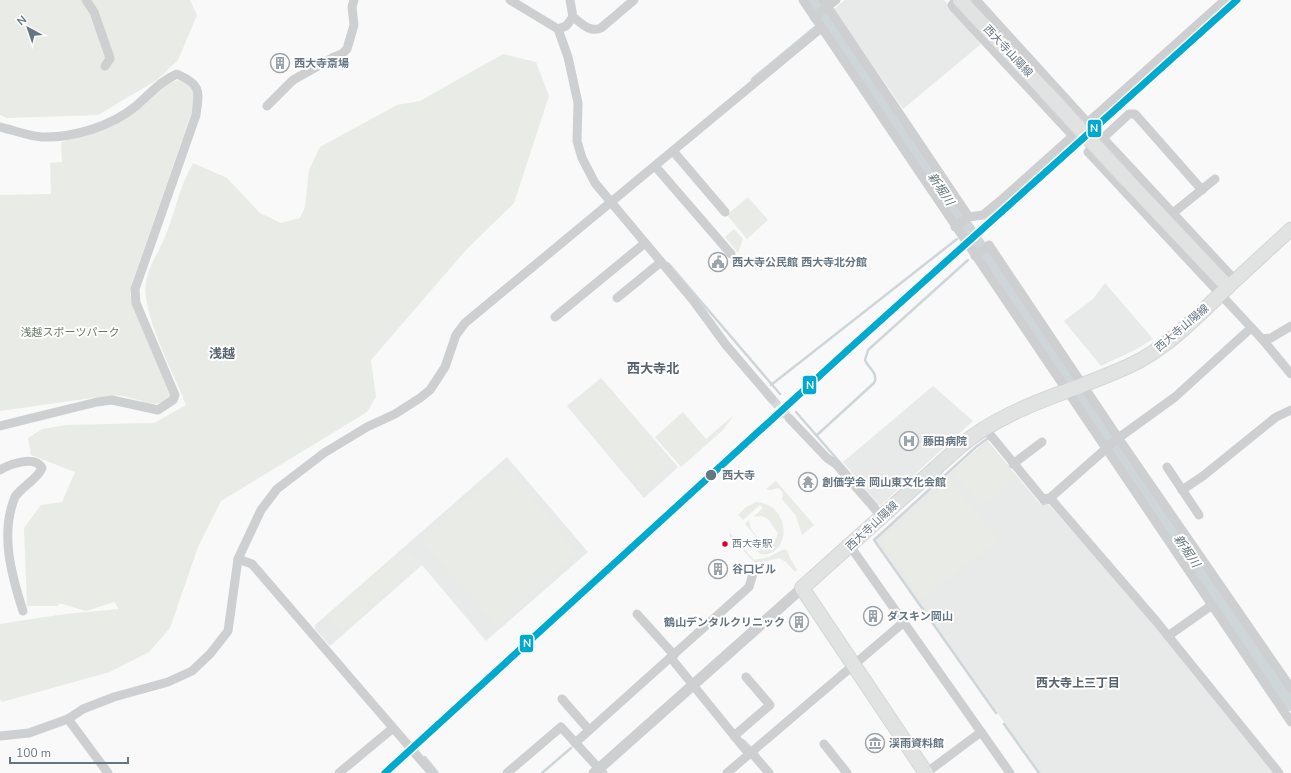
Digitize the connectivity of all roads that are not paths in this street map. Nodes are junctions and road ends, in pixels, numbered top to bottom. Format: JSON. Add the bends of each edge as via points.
{"nodes":[{"id":1,"x":86,"y":0,"type":"edge"},
{"id":2,"x":354,"y":0,"type":"edge"},
{"id":3,"x":510,"y":0,"type":"edge"},
{"id":4,"x":570,"y":0,"type":"edge"},
{"id":5,"x":634,"y":0,"type":"edge"},
{"id":6,"x":802,"y":0,"type":"edge"},
{"id":7,"x":836,"y":0,"type":"edge"},
{"id":8,"x":956,"y":0,"type":"edge"},
{"id":9,"x":960,"y":0,"type":"edge"},
{"id":10,"x":976,"y":0,"type":"edge"},
{"id":11,"x":1225,"y":0,"type":"edge"},
{"id":12,"x":825,"y":5,"type":"edge"},
{"id":13,"x":815,"y":16,"type":"junction"},
{"id":14,"x":573,"y":17,"type":"junction"},
{"id":15,"x":821,"y":28,"type":"junction"},
{"id":16,"x":558,"y":29,"type":"junction"},
{"id":17,"x":860,"y":56,"type":"junction"},
{"id":18,"x":848,"y":65,"type":"junction"},
{"id":19,"x":105,"y":66,"type":"dead end"},
{"id":20,"x":267,"y":106,"type":"dead end"},
{"id":21,"x":1087,"y":122,"type":"junction"},
{"id":22,"x":0,"y":127,"type":"edge"},
{"id":23,"x":1072,"y":135,"type":"junction"},
{"id":24,"x":1103,"y":138,"type":"junction"},
{"id":25,"x":673,"y":151,"type":"junction"},
{"id":26,"x":655,"y":166,"type":"junction"},
{"id":27,"x":1215,"y":179,"type":"dead end"},
{"id":28,"x":1202,"y":190,"type":"junction"},
{"id":29,"x":951,"y":194,"type":"junction"},
{"id":30,"x":611,"y":202,"type":"junction"},
{"id":31,"x":939,"y":202,"type":"junction"},
{"id":32,"x":725,"y":212,"type":"dead end"},
{"id":33,"x":1173,"y":214,"type":"junction"},
{"id":34,"x":968,"y":218,"type":"junction"},
{"id":35,"x":956,"y":226,"type":"junction"},
{"id":36,"x":1291,"y":229,"type":"edge"},
{"id":37,"x":645,"y":243,"type":"junction"},
{"id":38,"x":731,"y":254,"type":"dead end"},
{"id":39,"x":976,"y":254,"type":"junction"},
{"id":40,"x":661,"y":262,"type":"junction"},
{"id":41,"x":1014,"y":283,"type":"junction"},
{"id":42,"x":1228,"y":287,"type":"junction"},
{"id":43,"x":1002,"y":292,"type":"junction"},
{"id":44,"x":617,"y":298,"type":"dead end"},
{"id":45,"x":556,"y":317,"type":"dead end"},
{"id":46,"x":1291,"y":326,"type":"edge"},
{"id":47,"x":1251,"y":328,"type":"junction"},
{"id":48,"x":1262,"y":339,"type":"junction"},
{"id":49,"x":1291,"y":374,"type":"edge"},
{"id":50,"x":1084,"y":385,"type":"junction"},
{"id":51,"x":1068,"y":391,"type":"junction"},
{"id":52,"x":772,"y":399,"type":"tunnel mouth"},
{"id":53,"x":1291,"y":410,"type":"edge"},
{"id":54,"x":789,"y":418,"type":"tunnel mouth"},
{"id":55,"x":0,"y":426,"type":"edge"},
{"id":56,"x":984,"y":427,"type":"junction"},
{"id":57,"x":1118,"y":439,"type":"junction"},
{"id":58,"x":1042,"y":442,"type":"dead end"},
{"id":59,"x":1107,"y":448,"type":"junction"},
{"id":60,"x":1013,"y":464,"type":"junction"},
{"id":61,"x":1167,"y":467,"type":"dead end"},
{"id":62,"x":0,"y":470,"type":"edge"},
{"id":63,"x":1182,"y":490,"type":"junction"},
{"id":64,"x":1050,"y":498,"type":"junction"},
{"id":65,"x":1199,"y":515,"type":"dead end"},
{"id":66,"x":882,"y":517,"type":"junction"},
{"id":67,"x":850,"y":546,"type":"junction"},
{"id":68,"x":238,"y":559,"type":"junction"},
{"id":69,"x":755,"y":566,"type":"dead end"},
{"id":70,"x":806,"y":584,"type":"junction"},
{"id":71,"x":1212,"y":605,"type":"junction"},
{"id":72,"x":23,"y":611,"type":"dead end"},
{"id":73,"x":637,"y":614,"type":"dead end"},
{"id":74,"x":904,"y":622,"type":"junction"},
{"id":75,"x":1168,"y":636,"type":"junction"},
{"id":76,"x":672,"y":657,"type":"junction"},
{"id":77,"x":858,"y":662,"type":"junction"},
{"id":78,"x":746,"y":677,"type":"dead end"},
{"id":79,"x":693,"y":685,"type":"junction"},
{"id":80,"x":1291,"y":688,"type":"edge"},
{"id":81,"x":562,"y":699,"type":"dead end"},
{"id":82,"x":68,"y":719,"type":"junction"},
{"id":83,"x":1291,"y":722,"type":"edge"},
{"id":84,"x":393,"y":728,"type":"junction"},
{"id":85,"x":589,"y":730,"type":"junction"},
{"id":86,"x":981,"y":732,"type":"junction"},
{"id":87,"x":0,"y":736,"type":"edge"},
{"id":88,"x":734,"y":736,"type":"junction"},
{"id":89,"x":575,"y":743,"type":"junction"},
{"id":90,"x":824,"y":744,"type":"dead end"},
{"id":91,"x":750,"y":753,"type":"junction"},
{"id":92,"x":599,"y":771,"type":"edge"},
{"id":93,"x":930,"y":772,"type":"edge"},
{"id":94,"x":108,"y":773,"type":"edge"},
{"id":95,"x":339,"y":773,"type":"edge"},
{"id":96,"x":432,"y":773,"type":"edge"},
{"id":97,"x":507,"y":773,"type":"edge"},
{"id":98,"x":727,"y":773,"type":"edge"},
{"id":99,"x":769,"y":773,"type":"edge"},
{"id":100,"x":846,"y":773,"type":"edge"},
{"id":101,"x":1010,"y":773,"type":"edge"},
{"id":102,"x":1279,"y":773,"type":"edge"}],
"edges":[{"from":1,"to":19,"type":"street","via":[[94,12],[109,55],[110,59]]},
{"from":2,"to":20,"type":"street","via":[[354,25],[347,49],[293,80]]},
{"from":3,"to":16,"type":"street"},
{"from":4,"to":14,"type":"street"},
{"from":5,"to":14,"type":"street","via":[[598,30],[584,25]]},
{"from":6,"to":13,"type":"street"},
{"from":7,"to":12,"type":"street"},
{"from":8,"to":23,"type":"street","via":[[953,7]]},
{"from":9,"to":42,"type":"main road","name":"西大寺山陽線","bridge":true},
{"from":10,"to":21,"type":"street"},
{"from":11,"to":21,"type":"street"},
{"from":12,"to":13,"type":"street"},
{"from":12,"to":17,"type":"street"},
{"from":13,"to":15,"type":"street"},
{"from":14,"to":16,"type":"street","via":[[566,26]]},
{"from":15,"to":18,"type":"street"},
{"from":15,"to":25,"type":"street"},
{"from":16,"to":30,"type":"street","via":[[568,56],[578,103],[577,141],[582,158],[595,184]]},
{"from":17,"to":18,"type":"street"},
{"from":17,"to":29,"type":"street"},
{"from":18,"to":31,"type":"street"},
{"from":21,"to":23,"type":"street"},
{"from":22,"to":55,"type":"street","via":[[40,137],[56,137],[86,130],[106,124],[135,107],[167,78],[177,74],[192,81],[199,94],[196,115],[135,289],[136,303],[175,394],[173,400],[158,410],[112,400],[98,402]]},
{"from":23,"to":34,"type":"street","via":[[983,215]]},
{"from":24,"to":28,"type":"street","via":[[1129,114],[1135,114]]},
{"from":24,"to":33,"type":"street"},
{"from":24,"to":42,"type":"street","via":[[1088,152]]},
{"from":25,"to":26,"type":"street"},
{"from":25,"to":32,"type":"street"},
{"from":26,"to":30,"type":"street"},
{"from":26,"to":38,"type":"street"},
{"from":27,"to":28,"type":"street"},
{"from":28,"to":33,"type":"street"},
{"from":29,"to":31,"type":"street"},
{"from":29,"to":34,"type":"street"},
{"from":30,"to":37,"type":"street"},
{"from":30,"to":68,"type":"street","via":[[465,323],[456,335],[438,380],[425,394],[395,414],[367,427],[324,453],[277,489],[261,510]]},
{"from":31,"to":35,"type":"street"},
{"from":33,"to":42,"type":"street"},
{"from":34,"to":35,"type":"street"},
{"from":35,"to":39,"type":"street"},
{"from":36,"to":42,"type":"main road"},
{"from":37,"to":40,"type":"street"},
{"from":37,"to":45,"type":"street"},
{"from":39,"to":41,"type":"street","via":[[989,245]]},
{"from":39,"to":43,"type":"street"},
{"from":40,"to":44,"type":"street"},
{"from":40,"to":52,"type":"street"},
{"from":41,"to":43,"type":"street"},
{"from":41,"to":50,"type":"street"},
{"from":42,"to":47,"type":"street"},
{"from":42,"to":50,"type":"main road","name":"西大寺山陽線","via":[[1164,346],[1134,363]]},
{"from":43,"to":51,"type":"street"},
{"from":46,"to":48,"type":"street","via":[[1271,338]]},
{"from":47,"to":48,"type":"street"},
{"from":47,"to":57,"type":"street","via":[[1175,397]]},
{"from":48,"to":49,"type":"street"},
{"from":50,"to":51,"type":"main road","name":"西大寺山陽線"},
{"from":50,"to":57,"type":"street"},
{"from":51,"to":56,"type":"main road","name":"西大寺山陽線"},
{"from":51,"to":59,"type":"street"},
{"from":53,"to":63,"type":"street","via":[[1276,417]]},
{"from":54,"to":66,"type":"street","via":[[827,458],[836,464]]},
{"from":56,"to":60,"type":"street"},
{"from":56,"to":66,"type":"main road","name":"西大寺山陽線"},
{"from":57,"to":59,"type":"street"},
{"from":57,"to":80,"type":"street"},
{"from":58,"to":60,"type":"street"},
{"from":59,"to":64,"type":"street"},
{"from":59,"to":71,"type":"street"},
{"from":60,"to":64,"type":"street","via":[[1043,499]]},
{"from":61,"to":63,"type":"street"},
{"from":62,"to":72,"type":"street","via":[[30,461],[38,463],[42,468],[15,497],[3,531],[5,553]]},
{"from":63,"to":65,"type":"street"},
{"from":64,"to":75,"type":"street"},
{"from":66,"to":67,"type":"main road","name":"西大寺山陽線"},
{"from":67,"to":70,"type":"main road","name":"西大寺山陽線"},
{"from":67,"to":74,"type":"street"},
{"from":68,"to":82,"type":"street","via":[[228,631],[210,654],[192,671],[168,682],[114,696],[83,709]]},
{"from":68,"to":84,"type":"street","via":[[252,564]]},
{"from":69,"to":76,"type":"street","via":[[749,587]]},
{"from":70,"to":77,"type":"main road"},
{"from":70,"to":79,"type":"street"},
{"from":71,"to":75,"type":"street"},
{"from":71,"to":83,"type":"street"},
{"from":73,"to":76,"type":"street"},
{"from":74,"to":77,"type":"street"},
{"from":74,"to":86,"type":"street"},
{"from":75,"to":102,"type":"street"},
{"from":76,"to":79,"type":"street"},
{"from":76,"to":85,"type":"street"},
{"from":77,"to":91,"type":"street"},
{"from":77,"to":93,"type":"main road"},
{"from":78,"to":88,"type":"street","via":[[770,705]]},
{"from":79,"to":88,"type":"street"},
{"from":79,"to":92,"type":"street"},
{"from":81,"to":85,"type":"street"},
{"from":82,"to":87,"type":"street","via":[[29,733]]},
{"from":82,"to":94,"type":"street"},
{"from":84,"to":95,"type":"street"},
{"from":84,"to":96,"type":"street"},
{"from":85,"to":89,"type":"street"},
{"from":86,"to":93,"type":"street"},
{"from":86,"to":101,"type":"street"},
{"from":88,"to":91,"type":"street"},
{"from":89,"to":92,"type":"street"},
{"from":89,"to":97,"type":"street","via":[[561,727]]},
{"from":90,"to":100,"type":"street"},
{"from":91,"to":98,"type":"street"},
{"from":91,"to":99,"type":"street"}]}
